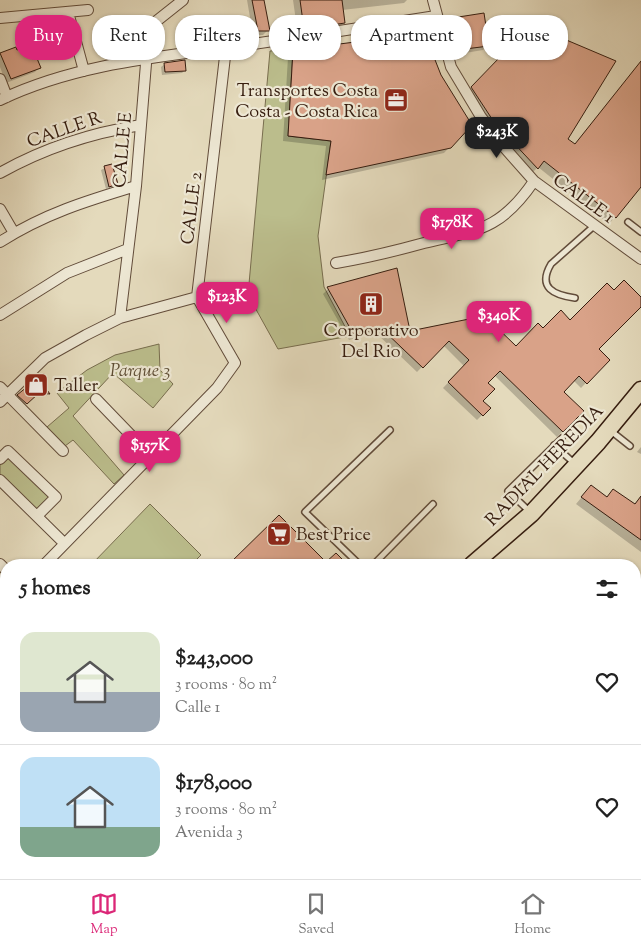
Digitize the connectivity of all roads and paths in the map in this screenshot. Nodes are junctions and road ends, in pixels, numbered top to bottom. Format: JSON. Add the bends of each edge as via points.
{"nodes":[{"id":1,"x":182,"y":0,"type":"edge"},
{"id":2,"x":433,"y":0,"type":"edge"},
{"id":3,"x":88,"y":10,"type":"dead end"},
{"id":4,"x":68,"y":12,"type":"junction"},
{"id":5,"x":164,"y":15,"type":"edge"},
{"id":6,"x":436,"y":15,"type":"edge"},
{"id":7,"x":0,"y":18,"type":"edge"},
{"id":8,"x":351,"y":29,"type":"edge"},
{"id":9,"x":259,"y":43,"type":"edge"},
{"id":10,"x":133,"y":60,"type":"edge"},
{"id":11,"x":146,"y":60,"type":"edge"},
{"id":12,"x":225,"y":60,"type":"edge"},
{"id":13,"x":450,"y":60,"type":"edge"},
{"id":14,"x":84,"y":71,"type":"junction"},
{"id":15,"x":0,"y":79,"type":"edge"},
{"id":16,"x":3,"y":98,"type":"edge"},
{"id":17,"x":141,"y":125,"type":"junction"},
{"id":18,"x":0,"y":173,"type":"edge"},
{"id":19,"x":534,"y":181,"type":"junction"},
{"id":20,"x":136,"y":186,"type":"junction"},
{"id":21,"x":0,"y":209,"type":"edge"},
{"id":22,"x":628,"y":222,"type":"dead end"},
{"id":23,"x":594,"y":226,"type":"junction"},
{"id":24,"x":641,"y":232,"type":"edge"},
{"id":25,"x":14,"y":233,"type":"junction"},
{"id":26,"x":0,"y":242,"type":"edge"},
{"id":27,"x":128,"y":249,"type":"junction"},
{"id":28,"x":641,"y":259,"type":"edge"},
{"id":29,"x":336,"y":263,"type":"dead end"},
{"id":30,"x":197,"y":297,"type":"junction"},
{"id":31,"x":575,"y":298,"type":"dead end"},
{"id":32,"x":0,"y":315,"type":"edge"},
{"id":33,"x":120,"y":318,"type":"junction"},
{"id":34,"x":641,"y":390,"type":"edge"},
{"id":35,"x":2,"y":395,"type":"edge"},
{"id":36,"x":96,"y":399,"type":"dead end"},
{"id":37,"x":390,"y":430,"type":"dead end"},
{"id":38,"x":608,"y":430,"type":"junction"},
{"id":39,"x":562,"y":438,"type":"dead end"},
{"id":40,"x":554,"y":445,"type":"junction"},
{"id":41,"x":630,"y":446,"type":"dead end"},
{"id":42,"x":63,"y":451,"type":"dead end"},
{"id":43,"x":150,"y":456,"type":"junction"},
{"id":44,"x":0,"y":459,"type":"edge"},
{"id":45,"x":576,"y":464,"type":"junction"},
{"id":46,"x":0,"y":480,"type":"edge"},
{"id":47,"x":433,"y":504,"type":"dead end"},
{"id":48,"x":531,"y":514,"type":"junction"},
{"id":49,"x":37,"y":516,"type":"junction"},
{"id":50,"x":64,"y":543,"type":"junction"},
{"id":51,"x":49,"y":559,"type":"edge"},
{"id":52,"x":354,"y":559,"type":"edge"},
{"id":53,"x":379,"y":559,"type":"edge"},
{"id":54,"x":479,"y":559,"type":"edge"},
{"id":55,"x":490,"y":559,"type":"edge"}],
"edges":[{"from":1,"to":5,"type":"street","name":"CALLE E"},
{"from":2,"to":6,"type":"street","name":"CALLE 1"},
{"from":3,"to":4,"type":"street"},
{"from":4,"to":7,"type":"street"},
{"from":4,"to":14,"type":"street"},
{"from":8,"to":9,"type":"street"},
{"from":10,"to":14,"type":"street"},
{"from":11,"to":17,"type":"street","name":"CALLE E"},
{"from":12,"to":30,"type":"street","name":"CALLE 2"},
{"from":13,"to":19,"type":"street","name":"CALLE 1","via":[[476,108]]},
{"from":14,"to":16,"type":"street","via":[[58,77]]},
{"from":15,"to":16,"type":"street"},
{"from":17,"to":18,"type":"street","name":"CALLE R","via":[[66,142]]},
{"from":17,"to":20,"type":"street","name":"CALLE E"},
{"from":19,"to":23,"type":"street","name":"CALLE 1"},
{"from":19,"to":29,"type":"street","via":[[503,217],[469,234]]},
{"from":20,"to":25,"type":"street","via":[[49,214]]},
{"from":20,"to":27,"type":"street","name":"CALLE E"},
{"from":21,"to":25,"type":"street"},
{"from":22,"to":24,"type":"lane"},
{"from":23,"to":28,"type":"street","name":"CALLE 1"},
{"from":23,"to":31,"type":"lane","via":[[546,271],[548,287],[556,295]]},
{"from":25,"to":26,"type":"street"},
{"from":27,"to":32,"type":"street","via":[[67,272]]},
{"from":27,"to":33,"type":"street","name":"CALLE E"},
{"from":30,"to":33,"type":"street"},
{"from":30,"to":43,"type":"street","via":[[234,363],[217,388]]},
{"from":33,"to":35,"type":"street","via":[[45,358]]},
{"from":34,"to":38,"type":"main road","name":"RADIAL HEREDIA"},
{"from":35,"to":42,"type":"street"},
{"from":36,"to":43,"type":"street"},
{"from":37,"to":52,"type":"lane","via":[[305,512]]},
{"from":38,"to":41,"type":"lane"},
{"from":38,"to":45,"type":"main road","name":"RADIAL HEREDIA"},
{"from":39,"to":40,"type":"lane"},
{"from":40,"to":45,"type":"lane"},
{"from":40,"to":48,"type":"lane","via":[[508,491]]},
{"from":43,"to":50,"type":"street"},
{"from":44,"to":49,"type":"street","via":[[8,451],[56,497]]},
{"from":45,"to":48,"type":"main road","name":"RADIAL HEREDIA"},
{"from":46,"to":49,"type":"street"},
{"from":47,"to":53,"type":"lane"},
{"from":48,"to":54,"type":"main road","name":"RADIAL HEREDIA"},
{"from":48,"to":55,"type":"main road"},
{"from":49,"to":50,"type":"street"},
{"from":50,"to":51,"type":"street"}]}
